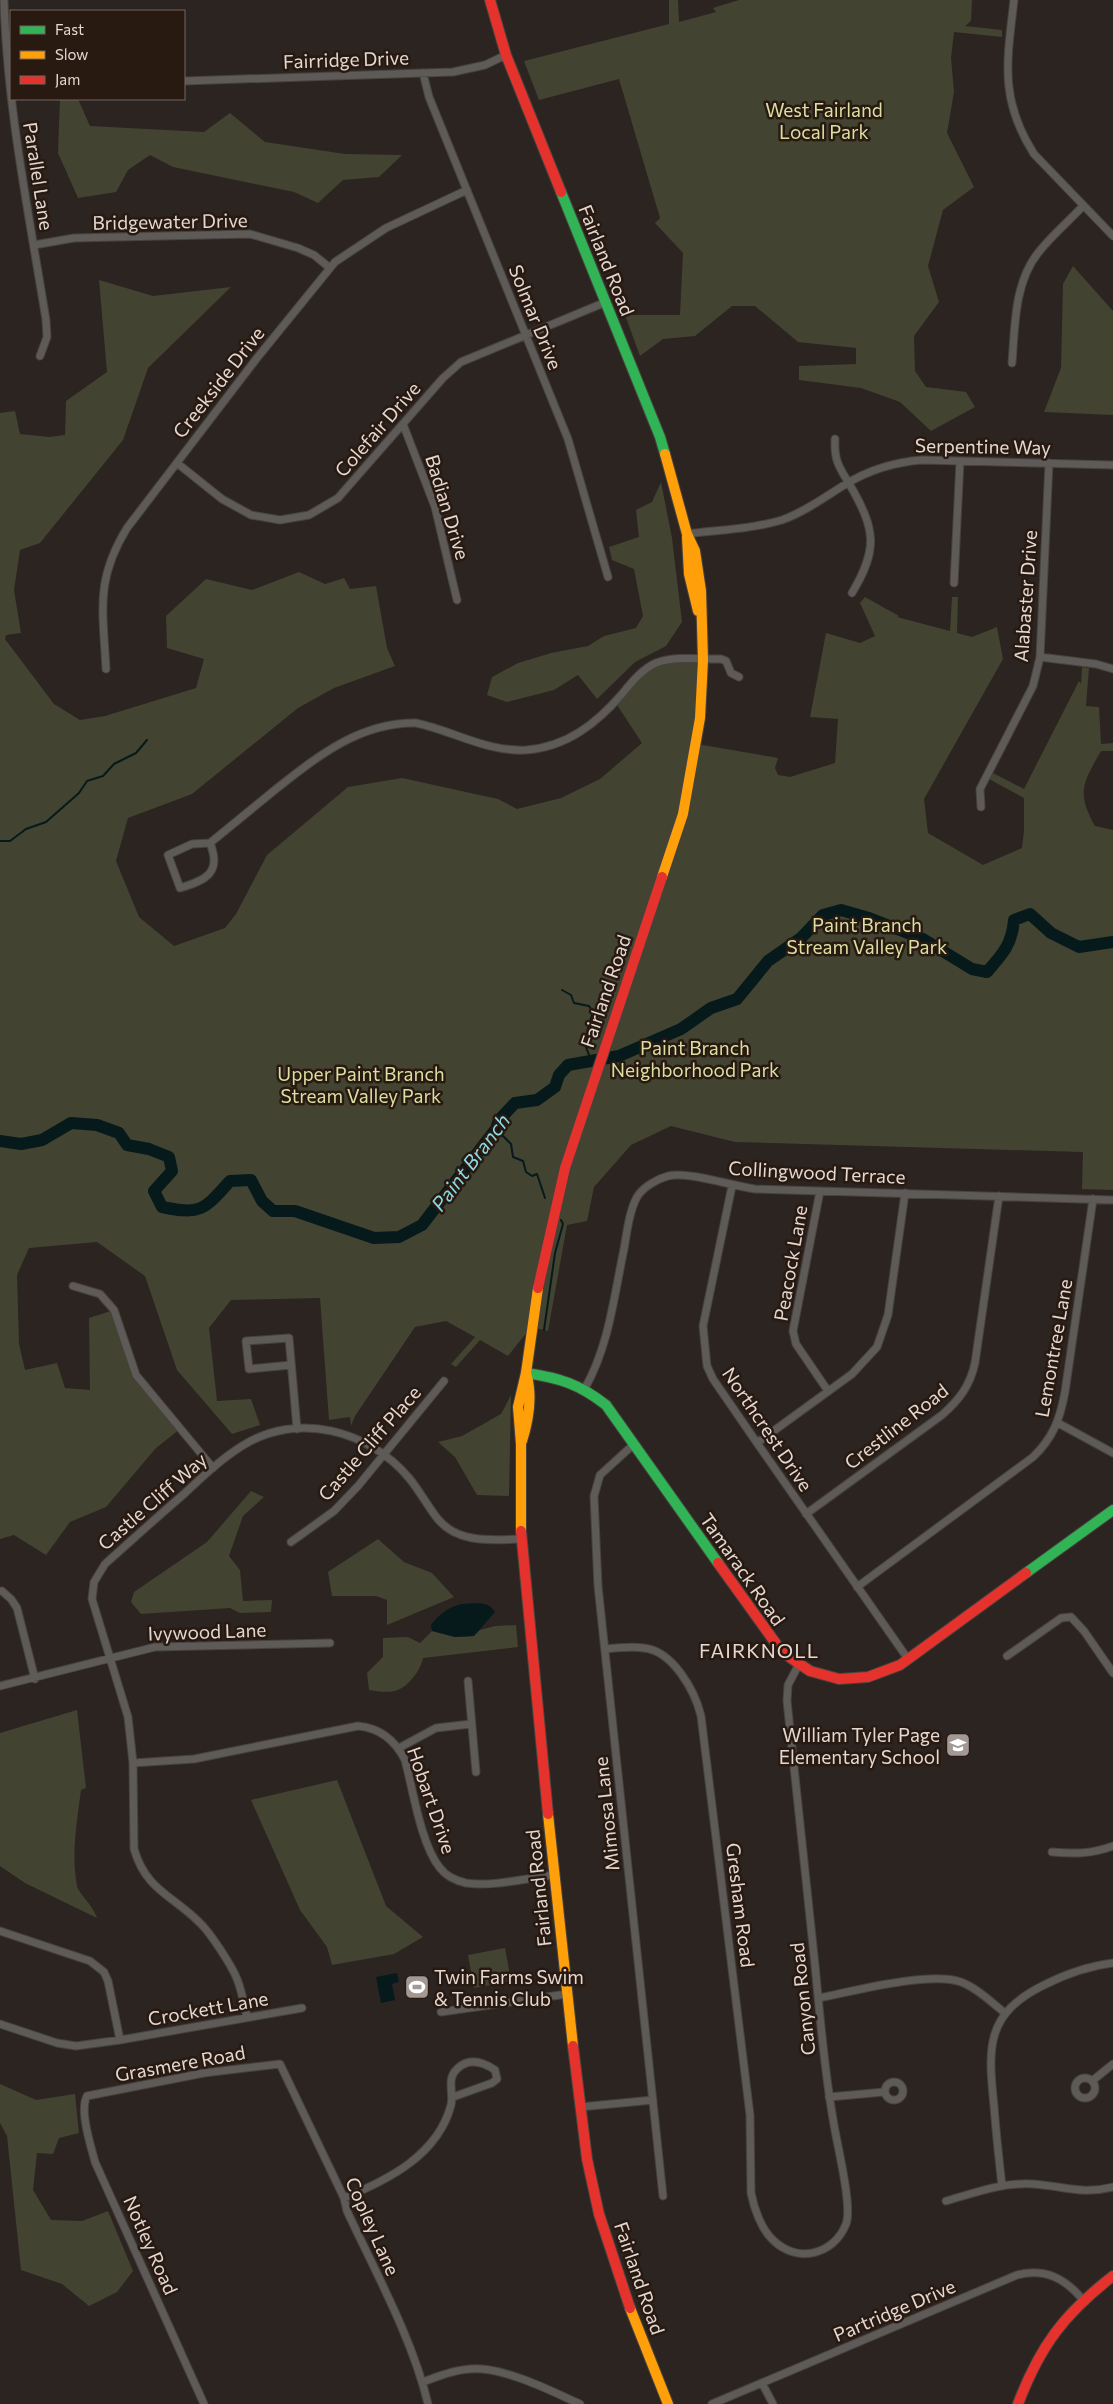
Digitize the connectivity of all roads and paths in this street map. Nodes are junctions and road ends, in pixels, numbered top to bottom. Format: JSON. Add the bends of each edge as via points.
{"nodes":[{"id":1,"x":4,"y":0,"type":"edge"},
{"id":2,"x":490,"y":0,"type":"edge"},
{"id":3,"x":1014,"y":0,"type":"edge"},
{"id":4,"x":506,"y":55,"type":"junction"},
{"id":5,"x":422,"y":73,"type":"junction"},
{"id":6,"x":10,"y":80,"type":"edge"},
{"id":7,"x":185,"y":81,"type":"edge"},
{"id":8,"x":13,"y":100,"type":"edge"},
{"id":9,"x":467,"y":190,"type":"junction"},
{"id":10,"x":1084,"y":206,"type":"junction"},
{"id":11,"x":1113,"y":236,"type":"edge"},
{"id":12,"x":34,"y":245,"type":"junction"},
{"id":13,"x":330,"y":268,"type":"junction"},
{"id":14,"x":606,"y":302,"type":"junction"},
{"id":15,"x":526,"y":335,"type":"junction"},
{"id":16,"x":40,"y":356,"type":"dead end"},
{"id":17,"x":1012,"y":363,"type":"dead end"},
{"id":18,"x":403,"y":424,"type":"junction"},
{"id":19,"x":835,"y":439,"type":"dead end"},
{"id":20,"x":960,"y":461,"type":"junction"},
{"id":21,"x":177,"y":463,"type":"junction"},
{"id":22,"x":1049,"y":464,"type":"junction"},
{"id":23,"x":1113,"y":464,"type":"edge"},
{"id":24,"x":848,"y":482,"type":"junction"},
{"id":25,"x":687,"y":534,"type":"junction"},
{"id":26,"x":608,"y":576,"type":"dead end"},
{"id":27,"x":954,"y":583,"type":"dead end"},
{"id":28,"x":852,"y":593,"type":"dead end"},
{"id":29,"x":457,"y":600,"type":"dead end"},
{"id":30,"x":1040,"y":657,"type":"junction"},
{"id":31,"x":703,"y":660,"type":"junction"},
{"id":32,"x":106,"y":668,"type":"dead end"},
{"id":33,"x":1113,"y":669,"type":"edge"},
{"id":34,"x":739,"y":676,"type":"dead end"},
{"id":35,"x":981,"y":807,"type":"dead end"},
{"id":36,"x":210,"y":843,"type":"junction"},
{"id":37,"x":732,"y":1186,"type":"junction"},
{"id":38,"x":820,"y":1191,"type":"junction"},
{"id":39,"x":905,"y":1193,"type":"junction"},
{"id":40,"x":999,"y":1196,"type":"junction"},
{"id":41,"x":1093,"y":1199,"type":"junction"},
{"id":42,"x":1113,"y":1200,"type":"edge"},
{"id":43,"x":73,"y":1286,"type":"dead end"},
{"id":44,"x":291,"y":1365,"type":"junction"},
{"id":45,"x":526,"y":1373,"type":"junction"},
{"id":46,"x":444,"y":1381,"type":"dead end"},
{"id":47,"x":585,"y":1388,"type":"junction"},
{"id":48,"x":828,"y":1391,"type":"junction"},
{"id":49,"x":1058,"y":1423,"type":"junction"},
{"id":50,"x":297,"y":1429,"type":"junction"},
{"id":51,"x":757,"y":1443,"type":"junction"},
{"id":52,"x":634,"y":1444,"type":"junction"},
{"id":53,"x":1113,"y":1453,"type":"edge"},
{"id":54,"x":384,"y":1454,"type":"junction"},
{"id":55,"x":213,"y":1468,"type":"junction"},
{"id":56,"x":1113,"y":1510,"type":"edge"},
{"id":57,"x":806,"y":1514,"type":"junction"},
{"id":58,"x":522,"y":1539,"type":"junction"},
{"id":59,"x":291,"y":1542,"type":"dead end"},
{"id":60,"x":857,"y":1586,"type":"junction"},
{"id":61,"x":2,"y":1591,"type":"dead end"},
{"id":62,"x":330,"y":1643,"type":"dead end"},
{"id":63,"x":605,"y":1649,"type":"junction"},
{"id":64,"x":1007,"y":1656,"type":"dead end"},
{"id":65,"x":111,"y":1658,"type":"junction"},
{"id":66,"x":908,"y":1659,"type":"junction"},
{"id":67,"x":798,"y":1666,"type":"junction"},
{"id":68,"x":1113,"y":1673,"type":"edge"},
{"id":69,"x":35,"y":1679,"type":"junction"},
{"id":70,"x":468,"y":1681,"type":"dead end"},
{"id":71,"x":0,"y":1686,"type":"edge"},
{"id":72,"x":471,"y":1724,"type":"junction"},
{"id":73,"x":399,"y":1748,"type":"junction"},
{"id":74,"x":134,"y":1764,"type":"junction"},
{"id":75,"x":476,"y":1772,"type":"dead end"},
{"id":76,"x":1113,"y":1846,"type":"edge"},
{"id":77,"x":1052,"y":1852,"type":"dead end"},
{"id":78,"x":554,"y":1875,"type":"junction"},
{"id":79,"x":0,"y":1931,"type":"edge"},
{"id":80,"x":1113,"y":1963,"type":"edge"},
{"id":81,"x":567,"y":1994,"type":"junction"},
{"id":82,"x":818,"y":1998,"type":"junction"},
{"id":83,"x":302,"y":2008,"type":"dead end"},
{"id":84,"x":441,"y":2012,"type":"dead end"},
{"id":85,"x":1005,"y":2013,"type":"junction"},
{"id":86,"x":247,"y":2017,"type":"junction"},
{"id":87,"x":0,"y":2024,"type":"edge"},
{"id":88,"x":120,"y":2040,"type":"junction"},
{"id":89,"x":280,"y":2064,"type":"joint"},
{"id":90,"x":1113,"y":2064,"type":"edge"},
{"id":91,"x":1092,"y":2081,"type":"dead end"},
{"id":92,"x":884,"y":2092,"type":"dead end"},
{"id":93,"x":87,"y":2096,"type":"joint"},
{"id":94,"x":453,"y":2097,"type":"junction"},
{"id":95,"x":829,"y":2097,"type":"junction"},
{"id":96,"x":653,"y":2100,"type":"junction"},
{"id":97,"x":580,"y":2108,"type":"junction"},
{"id":98,"x":1002,"y":2186,"type":"junction"},
{"id":99,"x":1113,"y":2187,"type":"edge"},
{"id":100,"x":663,"y":2196,"type":"dead end"},
{"id":101,"x":344,"y":2198,"type":"junction"},
{"id":102,"x":946,"y":2201,"type":"dead end"},
{"id":103,"x":764,"y":2227,"type":"joint"},
{"id":104,"x":1113,"y":2276,"type":"edge"},
{"id":105,"x":1084,"y":2300,"type":"junction"},
{"id":106,"x":423,"y":2382,"type":"junction"},
{"id":107,"x":762,"y":2383,"type":"junction"},
{"id":108,"x":204,"y":2404,"type":"edge"},
{"id":109,"x":428,"y":2404,"type":"edge"},
{"id":110,"x":580,"y":2404,"type":"edge"},
{"id":111,"x":668,"y":2404,"type":"edge"},
{"id":112,"x":712,"y":2404,"type":"edge"},
{"id":113,"x":773,"y":2404,"type":"edge"},
{"id":114,"x":1018,"y":2404,"type":"edge"}],
"edges":[{"from":1,"to":6,"type":"street","name":"Parallel Lane"},
{"from":2,"to":4,"type":"main road","name":"Fairland Road"},
{"from":3,"to":10,"type":"street","via":[[1007,66],[1014,114],[1034,154]]},
{"from":4,"to":5,"type":"street","name":"Fairridge Drive","via":[[472,69]]},
{"from":4,"to":14,"type":"main road","name":"Fairland Road"},
{"from":5,"to":7,"type":"street","name":"Fairridge Drive"},
{"from":5,"to":9,"type":"street","name":"Solmar Drive"},
{"from":8,"to":12,"type":"street","name":"Parallel Lane"},
{"from":9,"to":13,"type":"street","name":"Creekside Drive","via":[[386,228]]},
{"from":9,"to":15,"type":"street","name":"Solmar Drive"},
{"from":10,"to":11,"type":"street"},
{"from":10,"to":17,"type":"street","via":[[1037,253],[1025,274],[1018,301]]},
{"from":12,"to":13,"type":"street","name":"Bridgewater Drive","via":[[74,238],[250,234],[298,248]]},
{"from":12,"to":16,"type":"street","name":"Parallel Lane","via":[[47,337]]},
{"from":13,"to":21,"type":"street","name":"Creekside Drive"},
{"from":14,"to":15,"type":"street","name":"Colefair Drive"},
{"from":14,"to":25,"type":"main road","name":"Fairland Road","via":[[660,437]]},
{"from":15,"to":18,"type":"street","name":"Colefair Drive","via":[[461,362],[442,378]]},
{"from":15,"to":26,"type":"street","name":"Solmar Drive","via":[[568,438]]},
{"from":18,"to":21,"type":"street","name":"Colefair Drive","via":[[338,498],[309,515],[294,518],[265,519],[236,509]]},
{"from":18,"to":29,"type":"street","name":"Badian Drive","via":[[434,507]]},
{"from":19,"to":24,"type":"street","via":[[834,456]]},
{"from":20,"to":22,"type":"street","name":"Serpentine Way"},
{"from":20,"to":24,"type":"street","name":"Serpentine Way","via":[[903,462]]},
{"from":20,"to":27,"type":"street"},
{"from":21,"to":32,"type":"street","name":"Creekside Drive","via":[[127,528],[104,578]]},
{"from":22,"to":23,"type":"street","name":"Serpentine Way"},
{"from":22,"to":30,"type":"street","name":"Alabaster Drive"},
{"from":24,"to":25,"type":"street","name":"Serpentine Way","via":[[783,519]]},
{"from":24,"to":28,"type":"street","via":[[865,512],[872,538],[867,566]]},
{"from":25,"to":31,"type":"main road","name":"Fairland Road","via":[[695,551],[701,591]]},
{"from":30,"to":33,"type":"street"},
{"from":30,"to":35,"type":"street","name":"Alabaster Drive","via":[[1033,686],[980,789]]},
{"from":31,"to":34,"type":"street","via":[[726,661],[731,673]]},
{"from":31,"to":36,"type":"street","via":[[654,664],[591,726],[566,740],[539,749],[497,749],[416,723],[387,726],[349,738],[316,757]]},
{"from":31,"to":45,"type":"main road","name":"Fairland Road","via":[[700,718],[683,814],[565,1168],[531,1327]]},
{"from":36,"to":36,"type":"street","via":[[215,856],[209,876],[180,888],[168,855],[192,844]]},
{"from":37,"to":38,"type":"street","name":"Collingwood Terrace"},
{"from":37,"to":47,"type":"street","name":"Collingwood Terrace","via":[[687,1175],[669,1176],[644,1188],[638,1196],[631,1210],[602,1356]]},
{"from":37,"to":51,"type":"street","name":"Northcrest Drive","via":[[703,1326],[704,1349],[713,1379]]},
{"from":38,"to":39,"type":"street","name":"Collingwood Terrace"},
{"from":38,"to":48,"type":"street","name":"Peacock Lane","via":[[794,1331],[796,1344]]},
{"from":39,"to":40,"type":"street","name":"Collingwood Terrace"},
{"from":39,"to":48,"type":"street","via":[[883,1334],[867,1360]]},
{"from":40,"to":41,"type":"street","name":"Collingwood Terrace"},
{"from":40,"to":57,"type":"street","name":"Crestline Road","via":[[975,1363],[966,1389],[942,1415]]},
{"from":41,"to":42,"type":"street","name":"Collingwood Terrace"},
{"from":41,"to":49,"type":"street","name":"Lemontree Lane"},
{"from":43,"to":55,"type":"street","via":[[100,1294],[114,1310],[136,1375]]},
{"from":44,"to":44,"type":"street","via":[[289,1338],[246,1341],[249,1369]]},
{"from":44,"to":50,"type":"street"},
{"from":45,"to":47,"type":"main road","name":"Tamarack Road","via":[[559,1377]]},
{"from":45,"to":58,"type":"main road","name":"Fairland Road","via":[[518,1407]]},
{"from":46,"to":54,"type":"street","name":"Castle Cliff Place"},
{"from":47,"to":52,"type":"main road","name":"Tamarack Road","via":[[606,1405]]},
{"from":48,"to":51,"type":"street"},
{"from":49,"to":53,"type":"street"},
{"from":49,"to":60,"type":"street","name":"Lemontree Lane","via":[[1047,1444],[1034,1457]]},
{"from":50,"to":54,"type":"street","name":"Castle Cliff Way","via":[[333,1430],[352,1436]]},
{"from":50,"to":55,"type":"street","name":"Castle Cliff Way","via":[[262,1436],[243,1445]]},
{"from":51,"to":57,"type":"street","name":"Northcrest Drive"},
{"from":52,"to":63,"type":"street","name":"Mimosa Lane","via":[[600,1474],[594,1496]]},
{"from":52,"to":67,"type":"main road","name":"Tamarack Road","via":[[767,1634]]},
{"from":54,"to":58,"type":"street","name":"Castle Cliff Way","via":[[409,1478],[438,1520],[451,1529],[479,1540]]},
{"from":54,"to":59,"type":"street","name":"Castle Cliff Place","via":[[334,1511]]},
{"from":55,"to":65,"type":"street","name":"Castle Cliff Way","via":[[105,1564],[94,1582],[93,1607]]},
{"from":56,"to":66,"type":"main road","name":"Tamarack Road"},
{"from":57,"to":60,"type":"street","name":"Northcrest Drive"},
{"from":58,"to":78,"type":"main road","name":"Fairland Road"},
{"from":60,"to":66,"type":"street","name":"Northcrest Drive"},
{"from":61,"to":69,"type":"street","via":[[17,1608]]},
{"from":62,"to":65,"type":"street","name":"Ivywood Lane","via":[[155,1647]]},
{"from":63,"to":96,"type":"street","name":"Mimosa Lane"},
{"from":63,"to":103,"type":"street","name":"Gresham Road","via":[[645,1648],[663,1655],[697,1701],[750,2115],[751,2192]]},
{"from":64,"to":68,"type":"street","via":[[1061,1618],[1071,1617],[1084,1630]]},
{"from":65,"to":69,"type":"street","name":"Ivywood Lane"},
{"from":65,"to":74,"type":"street","name":"Castle Cliff Way","via":[[128,1717]]},
{"from":66,"to":67,"type":"main road","name":"Tamarack Road","via":[[881,1675],[856,1680],[830,1679]]},
{"from":67,"to":82,"type":"street","name":"Canyon Road","via":[[788,1685],[787,1701]]},
{"from":69,"to":71,"type":"street","name":"Ivywood Lane"},
{"from":70,"to":72,"type":"street"},
{"from":72,"to":73,"type":"street","via":[[436,1728]]},
{"from":72,"to":75,"type":"street"},
{"from":73,"to":74,"type":"street","name":"Hobart Drive","via":[[379,1731],[358,1726],[194,1759]]},
{"from":73,"to":78,"type":"street","name":"Hobart Drive","via":[[429,1850],[441,1870],[458,1880],[478,1884]]},
{"from":74,"to":86,"type":"street","name":"Castle Cliff Way","via":[[134,1836],[138,1862],[156,1887],[207,1930],[237,1978]]},
{"from":76,"to":77,"type":"street","via":[[1099,1852],[1080,1854]]},
{"from":78,"to":81,"type":"main road","name":"Fairland Road"},
{"from":79,"to":88,"type":"street","via":[[90,1961],[104,1972]]},
{"from":80,"to":85,"type":"street","via":[[1065,1974],[1027,1993]]},
{"from":81,"to":84,"type":"street"},
{"from":81,"to":97,"type":"main road","name":"Fairland Road"},
{"from":82,"to":85,"type":"street","via":[[917,1980],[950,1979],[975,1990]]},
{"from":82,"to":95,"type":"street","name":"Canyon Road"},
{"from":83,"to":86,"type":"street","name":"Crockett Lane"},
{"from":85,"to":98,"type":"street","via":[[993,2037],[989,2062]]},
{"from":86,"to":88,"type":"street","name":"Crockett Lane"},
{"from":87,"to":88,"type":"street","name":"Crockett Lane","via":[[76,2046]]},
{"from":89,"to":93,"type":"street","name":"Grasmere Road","via":[[204,2073]]},
{"from":89,"to":101,"type":"street","name":"Copley Lane"},
{"from":90,"to":91,"type":"street"},
{"from":92,"to":95,"type":"street"},
{"from":93,"to":108,"type":"street","name":"Notley Road","via":[[83,2103],[95,2162]]},
{"from":94,"to":94,"type":"street","via":[[492,2083],[496,2079],[495,2070],[478,2062],[462,2065],[451,2078]]},
{"from":94,"to":101,"type":"street","via":[[441,2129],[421,2153],[388,2178]]},
{"from":95,"to":103,"type":"street","name":"Canyon Road","via":[[847,2202],[847,2223],[836,2241],[811,2254],[786,2250],[772,2240]]},
{"from":96,"to":97,"type":"street"},
{"from":96,"to":100,"type":"street","name":"Mimosa Lane"},
{"from":97,"to":111,"type":"main road","name":"Fairland Road","via":[[599,2214],[627,2300]]},
{"from":98,"to":99,"type":"street","via":[[1034,2184],[1079,2192]]},
{"from":98,"to":102,"type":"street"},
{"from":101,"to":106,"type":"street","name":"Copley Lane"},
{"from":104,"to":105,"type":"main road"},
{"from":105,"to":107,"type":"street","name":"Partridge Drive","via":[[1056,2276],[1043,2272],[1018,2275]]},
{"from":105,"to":114,"type":"main road","via":[[1058,2328],[1033,2368]]},
{"from":106,"to":109,"type":"street","name":"Copley Lane"},
{"from":106,"to":110,"type":"street","via":[[443,2374],[481,2369],[501,2372]]},
{"from":107,"to":112,"type":"street","name":"Partridge Drive"},
{"from":107,"to":113,"type":"street"}]}
